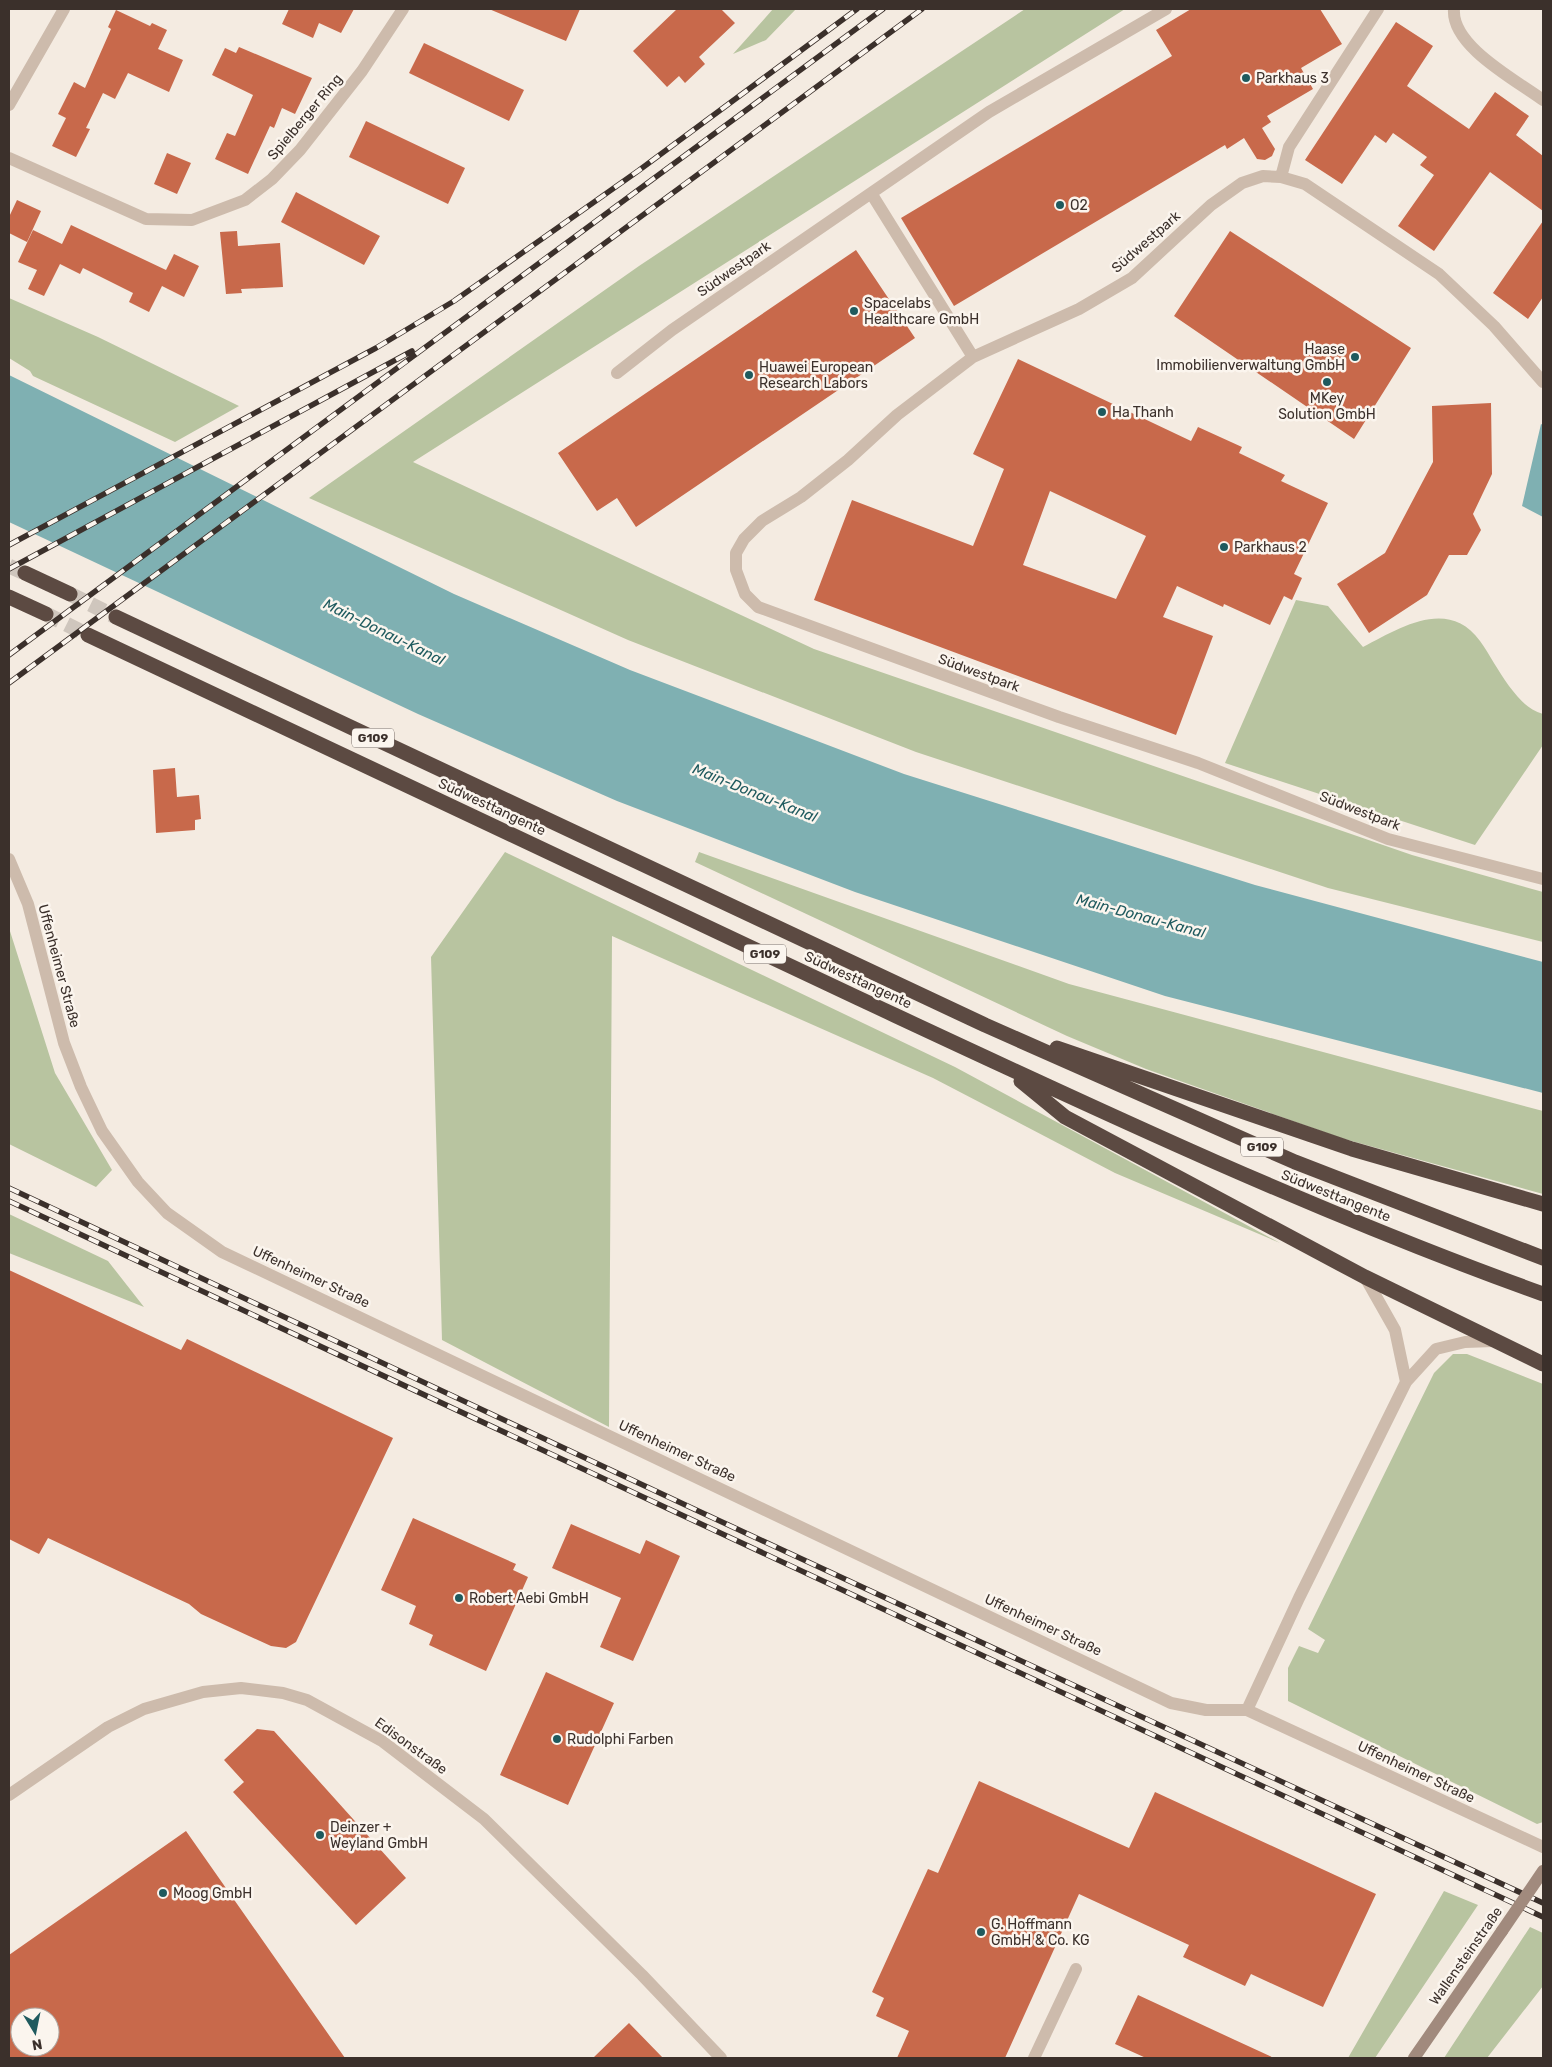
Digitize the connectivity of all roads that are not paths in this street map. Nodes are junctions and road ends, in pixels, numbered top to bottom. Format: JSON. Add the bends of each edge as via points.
{"nodes":[{"id":1,"x":64,"y":9,"type":"edge"},
{"id":2,"x":403,"y":9,"type":"edge"},
{"id":3,"x":1166,"y":9,"type":"edge"},
{"id":4,"x":1454,"y":9,"type":"edge"},
{"id":5,"x":1375,"y":10,"type":"edge"},
{"id":6,"x":1543,"y":100,"type":"edge"},
{"id":7,"x":9,"y":105,"type":"edge"},
{"id":8,"x":9,"y":158,"type":"edge"},
{"id":9,"x":1281,"y":177,"type":"junction"},
{"id":10,"x":871,"y":193,"type":"junction"},
{"id":11,"x":973,"y":356,"type":"junction"},
{"id":12,"x":617,"y":373,"type":"dead end"},
{"id":13,"x":1543,"y":382,"type":"edge"},
{"id":14,"x":25,"y":573,"type":"tunnel mouth"},
{"id":15,"x":70,"y":594,"type":"tunnel mouth"},
{"id":16,"x":9,"y":598,"type":"edge"},
{"id":17,"x":46,"y":614,"type":"tunnel mouth"},
{"id":18,"x":116,"y":617,"type":"tunnel mouth"},
{"id":19,"x":88,"y":635,"type":"tunnel mouth"},
{"id":20,"x":9,"y":859,"type":"edge"},
{"id":21,"x":1543,"y":879,"type":"edge"},
{"id":22,"x":985,"y":1025,"type":"junction"},
{"id":23,"x":1006,"y":1069,"type":"junction"},
{"id":24,"x":1543,"y":1204,"type":"edge"},
{"id":25,"x":1543,"y":1258,"type":"edge"},
{"id":26,"x":1365,"y":1277,"type":"junction"},
{"id":27,"x":1543,"y":1294,"type":"edge"},
{"id":28,"x":1493,"y":1341,"type":"junction"},
{"id":29,"x":1543,"y":1364,"type":"edge"},
{"id":30,"x":1406,"y":1382,"type":"junction"},
{"id":31,"x":1247,"y":1710,"type":"junction"},
{"id":32,"x":9,"y":1795,"type":"edge"},
{"id":33,"x":1543,"y":1847,"type":"edge"},
{"id":34,"x":1543,"y":1871,"type":"edge"},
{"id":35,"x":1076,"y":1969,"type":"dead end"},
{"id":36,"x":721,"y":2058,"type":"edge"},
{"id":37,"x":1034,"y":2058,"type":"edge"},
{"id":38,"x":1414,"y":2058,"type":"edge"}],
"edges":[{"from":1,"to":7,"type":"street"},
{"from":2,"to":8,"type":"street","name":"Spielberger Ring","via":[[362,71],[300,150],[272,180],[245,200],[192,220],[146,219]]},
{"from":3,"to":10,"type":"street","name":"Südwestpark","via":[[989,112]]},
{"from":4,"to":6,"type":"street","via":[[1456,26],[1466,43]]},
{"from":5,"to":9,"type":"street","via":[[1289,147]]},
{"from":9,"to":11,"type":"street","name":"Südwestpark","via":[[1263,176],[1242,183],[1211,205],[1132,278],[1079,309]]},
{"from":9,"to":13,"type":"street","name":"Südwestpark","via":[[1305,184],[1439,274],[1489,320]]},
{"from":10,"to":11,"type":"street"},
{"from":10,"to":12,"type":"street","name":"Südwestpark","via":[[672,330]]},
{"from":11,"to":21,"type":"street","name":"Südwestpark","via":[[897,415],[848,460],[801,497],[762,521],[744,539],[736,553],[736,570],[745,594],[758,607],[1059,717],[1198,763],[1388,839]]},
{"from":14,"to":15,"type":"highway"},
{"from":16,"to":17,"type":"highway"},
{"from":18,"to":22,"type":"highway","name":"Südwesttangente","number":"G109"},
{"from":19,"to":23,"type":"highway","name":"Südwesttangente","number":"G109"},
{"from":20,"to":31,"type":"street","name":"Uffenheimer Straße","via":[[28,904],[64,1043],[102,1131],[138,1182],[167,1213],[222,1252],[1171,1703],[1206,1710]]},
{"from":22,"to":24,"type":"highway","via":[[1352,1149]]},
{"from":22,"to":25,"type":"highway","name":"Südwesttangente","number":"G109","via":[[1295,1162]]},
{"from":23,"to":26,"type":"highway","via":[[1065,1118]]},
{"from":23,"to":27,"type":"highway","name":"Südwesttangente","number":"G109","via":[[1282,1192]]},
{"from":26,"to":28,"type":"highway"},
{"from":26,"to":30,"type":"street","via":[[1395,1330]]},
{"from":28,"to":29,"type":"highway"},
{"from":28,"to":30,"type":"street","via":[[1436,1348]]},
{"from":30,"to":31,"type":"street"},
{"from":31,"to":33,"type":"street","name":"Uffenheimer Straße"},
{"from":32,"to":36,"type":"street","name":"Edisonstraße","via":[[108,1727],[144,1709],[204,1692],[241,1688],[307,1700],[382,1741],[484,1820],[642,1975]]},
{"from":34,"to":38,"type":"street","name":"Wallensteinstraße","bridge":true},
{"from":35,"to":37,"type":"street"}]}
